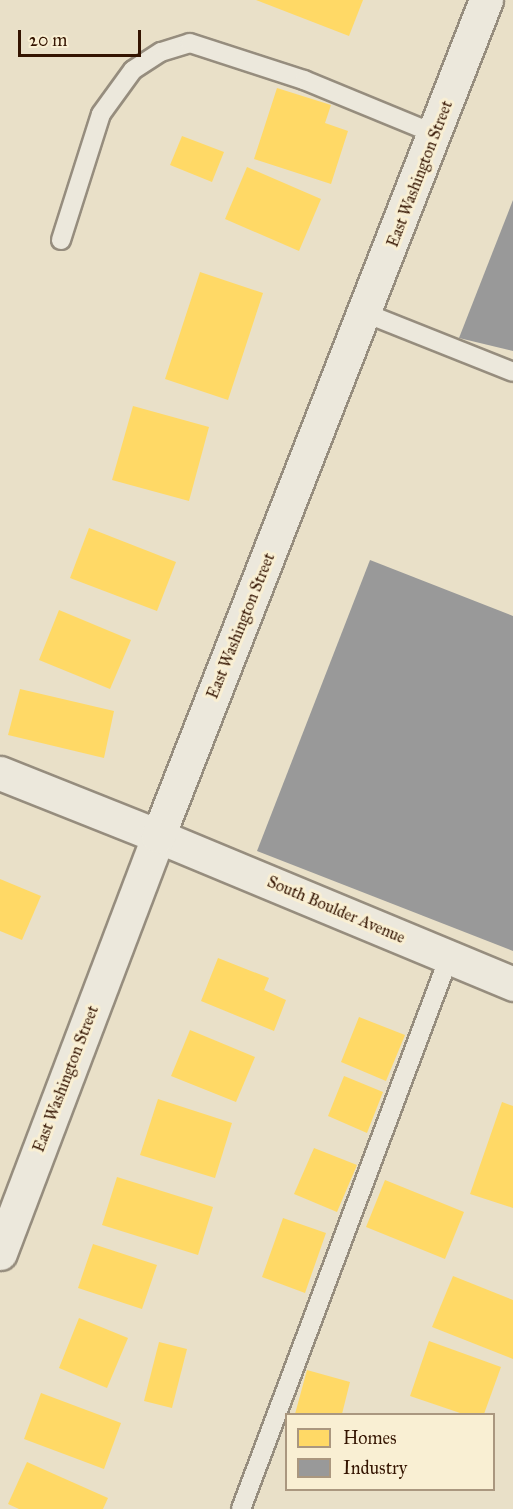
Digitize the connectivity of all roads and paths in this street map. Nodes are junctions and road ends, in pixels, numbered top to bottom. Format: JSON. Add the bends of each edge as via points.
{"nodes":[{"id":1,"x":486,"y":0,"type":"edge"},
{"id":2,"x":435,"y":134,"type":"junction"},
{"id":3,"x":61,"y":240,"type":"dead end"},
{"id":4,"x":366,"y":313,"type":"junction"},
{"id":5,"x":513,"y":372,"type":"edge"},
{"id":6,"x":0,"y":773,"type":"edge"},
{"id":7,"x":158,"y":836,"type":"junction"},
{"id":8,"x":449,"y":957,"type":"junction"},
{"id":9,"x":513,"y":984,"type":"edge"},
{"id":10,"x":0,"y":1253,"type":"edge"},
{"id":11,"x":241,"y":1509,"type":"edge"}],
"edges":[{"from":1,"to":2,"type":"street","name":"East Washington Street"},
{"from":2,"to":3,"type":"lane","via":[[304,80],[190,43],[161,52],[133,70],[100,114]]},
{"from":2,"to":4,"type":"street","name":"East Washington Street"},
{"from":4,"to":5,"type":"lane"},
{"from":4,"to":7,"type":"street","name":"East Washington Street"},
{"from":6,"to":7,"type":"street","name":"South Boulder Avenue"},
{"from":7,"to":8,"type":"street","name":"South Boulder Avenue"},
{"from":7,"to":10,"type":"street","name":"East Washington Street"},
{"from":8,"to":9,"type":"street","name":"South Boulder Avenue"},
{"from":8,"to":11,"type":"lane"}]}
